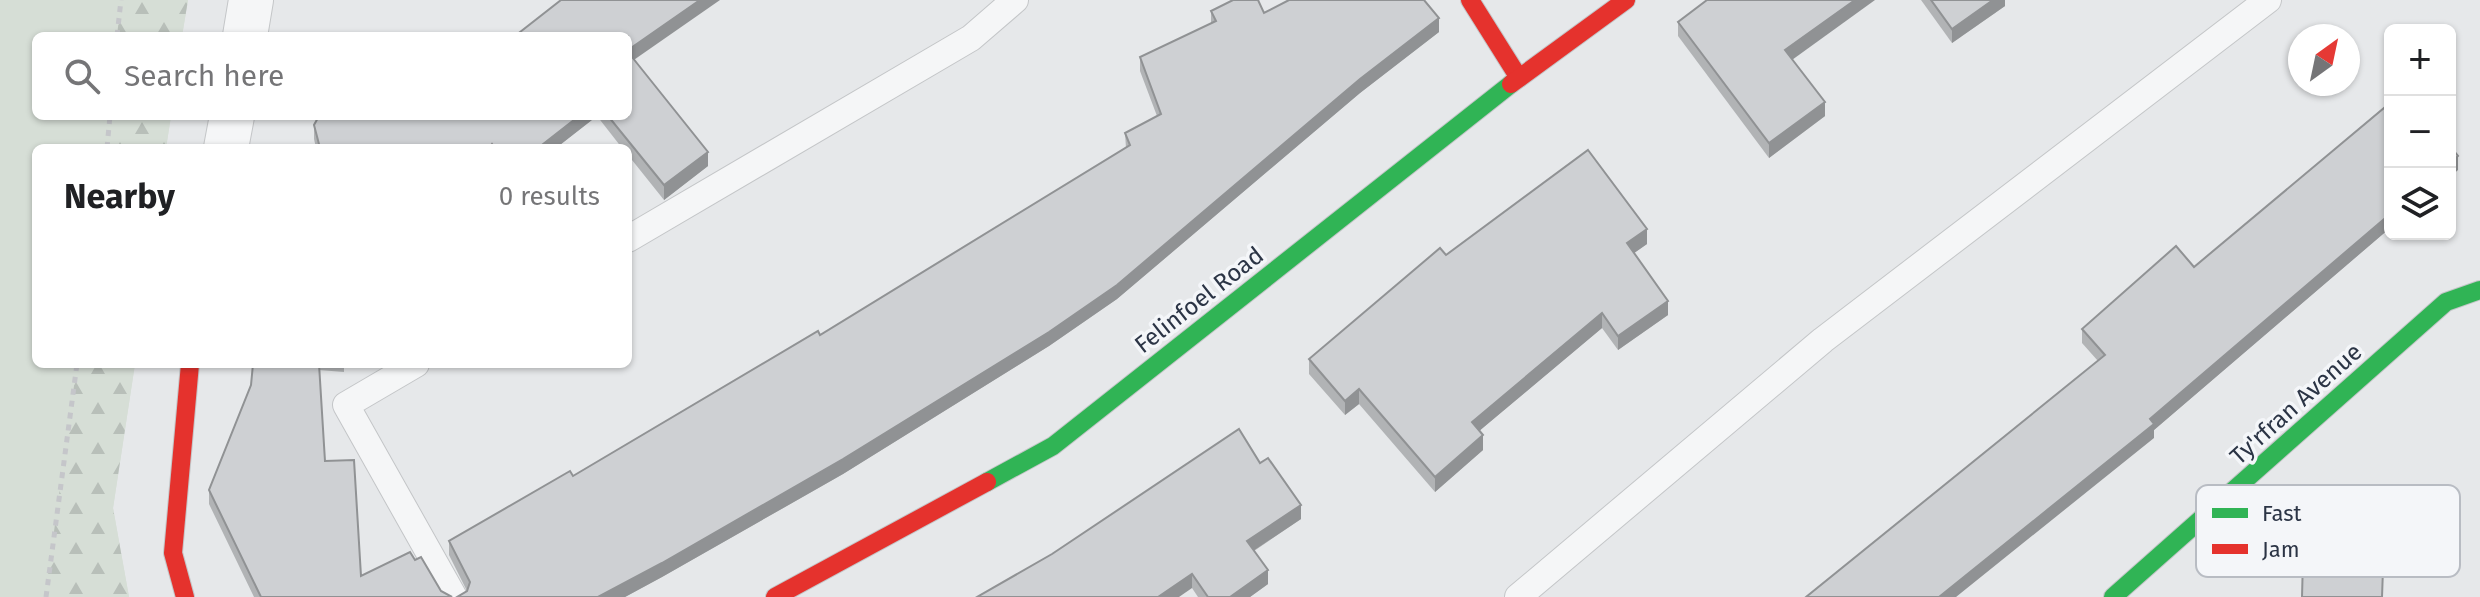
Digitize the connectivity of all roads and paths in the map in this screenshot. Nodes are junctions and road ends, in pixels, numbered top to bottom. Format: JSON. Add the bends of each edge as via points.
{"nodes":[{"id":1,"x":121,"y":0,"type":"edge"},
{"id":2,"x":251,"y":0,"type":"edge"},
{"id":3,"x":1015,"y":0,"type":"edge"},
{"id":4,"x":1470,"y":0,"type":"edge"},
{"id":5,"x":1626,"y":0,"type":"edge"},
{"id":6,"x":2268,"y":0,"type":"edge"},
{"id":7,"x":117,"y":32,"type":"edge"},
{"id":8,"x":246,"y":32,"type":"edge"},
{"id":9,"x":1519,"y":78,"type":"junction"},
{"id":10,"x":110,"y":120,"type":"edge"},
{"id":11,"x":231,"y":120,"type":"edge"},
{"id":12,"x":107,"y":144,"type":"edge"},
{"id":13,"x":227,"y":144,"type":"edge"},
{"id":14,"x":632,"y":237,"type":"edge"},
{"id":15,"x":2480,"y":290,"type":"edge"},
{"id":16,"x":76,"y":368,"type":"edge"},
{"id":17,"x":190,"y":368,"type":"edge"},
{"id":18,"x":409,"y":368,"type":"edge"},
{"id":19,"x":2239,"y":485,"type":"edge"},
{"id":20,"x":2196,"y":523,"type":"edge"},
{"id":21,"x":46,"y":597,"type":"edge"},
{"id":22,"x":185,"y":597,"type":"edge"},
{"id":23,"x":454,"y":597,"type":"edge"},
{"id":24,"x":775,"y":597,"type":"edge"},
{"id":25,"x":1518,"y":597,"type":"edge"},
{"id":26,"x":2113,"y":597,"type":"edge"}],
"edges":[{"from":1,"to":7,"type":"path"},
{"from":2,"to":8,"type":"street"},
{"from":3,"to":14,"type":"lane","via":[[971,38]]},
{"from":4,"to":9,"type":"main road"},
{"from":5,"to":9,"type":"main road","name":"Felinfoel Road"},
{"from":6,"to":25,"type":"lane","via":[[1823,340]]},
{"from":9,"to":24,"type":"main road","name":"Felinfoel Road","via":[[1053,446]]},
{"from":10,"to":12,"type":"path"},
{"from":11,"to":13,"type":"street"},
{"from":15,"to":19,"type":"main road","name":"Ty'rfran Avenue","via":[[2446,302]]},
{"from":16,"to":21,"type":"path"},
{"from":17,"to":22,"type":"main road","via":[[173,553]]},
{"from":18,"to":23,"type":"lane","via":[[346,405]]},
{"from":20,"to":26,"type":"main road","name":"Ty'rfran Avenue"}]}
